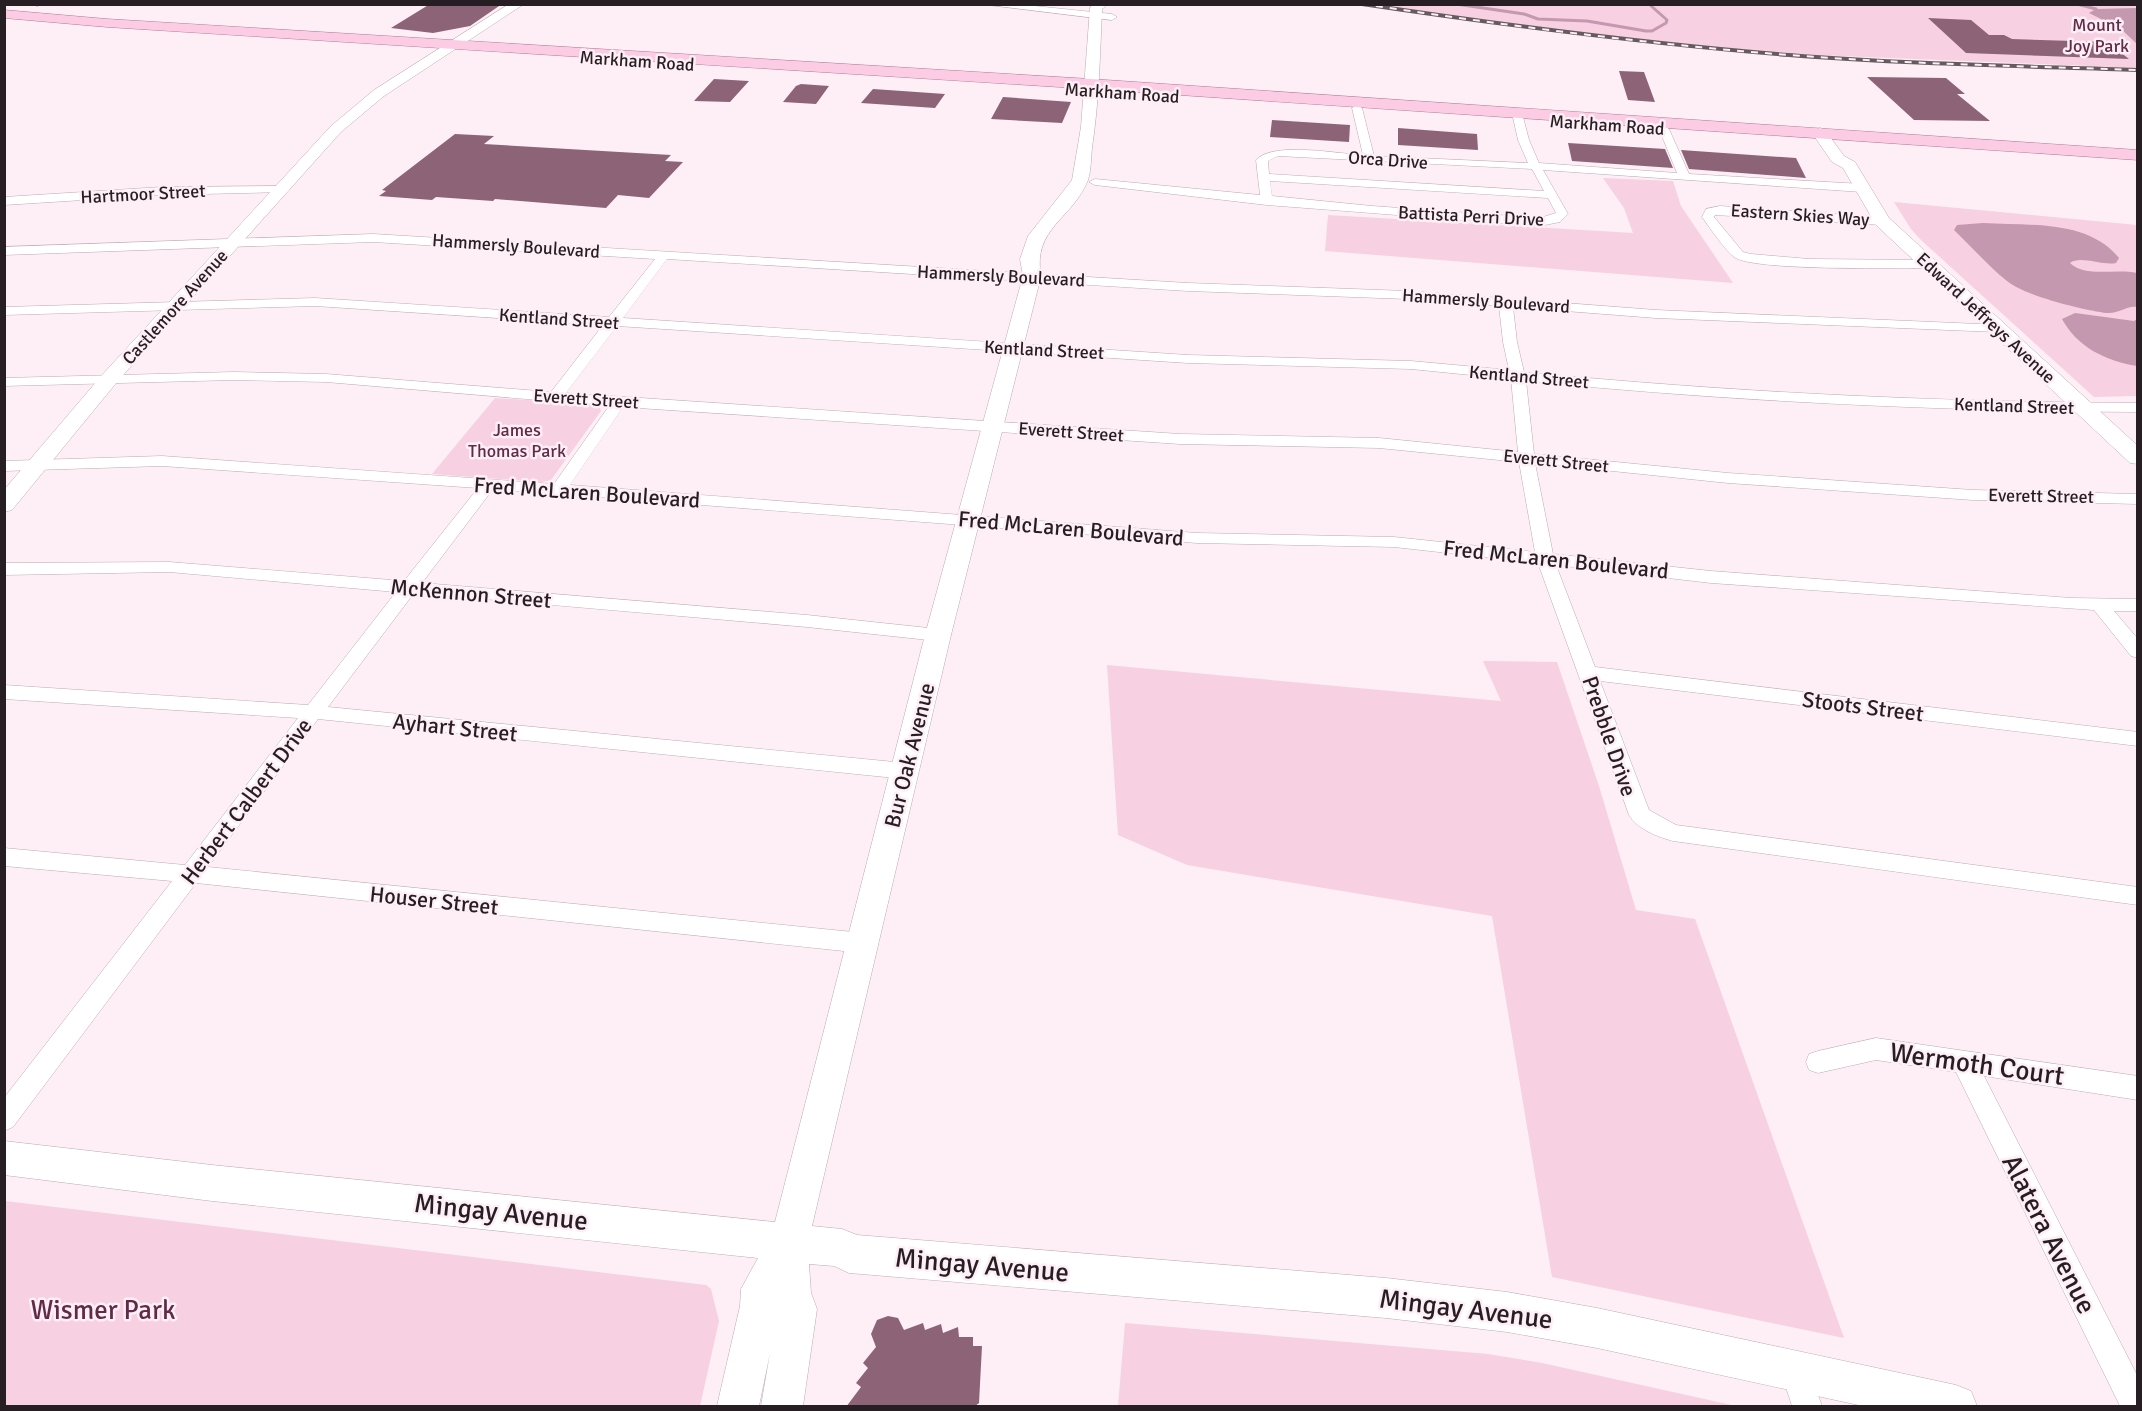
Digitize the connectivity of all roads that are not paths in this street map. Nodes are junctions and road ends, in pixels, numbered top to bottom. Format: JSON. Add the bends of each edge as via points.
{"nodes":[{"id":1,"x":518,"y":4,"type":"edge"},
{"id":2,"x":523,"y":4,"type":"edge"},
{"id":3,"x":984,"y":4,"type":"edge"},
{"id":4,"x":1101,"y":8,"type":"edge"},
{"id":5,"x":4,"y":14,"type":"edge"},
{"id":6,"x":1110,"y":31,"type":"dead end"},
{"id":7,"x":457,"y":47,"type":"junction"},
{"id":8,"x":1100,"y":85,"type":"junction"},
{"id":9,"x":1357,"y":108,"type":"junction"},
{"id":10,"x":1517,"y":116,"type":"junction"},
{"id":11,"x":1664,"y":129,"type":"junction"},
{"id":12,"x":1104,"y":131,"type":"dead end"},
{"id":13,"x":1831,"y":138,"type":"junction"},
{"id":14,"x":2138,"y":155,"type":"edge"},
{"id":15,"x":1369,"y":159,"type":"junction"},
{"id":16,"x":2138,"y":161,"type":"edge"},
{"id":17,"x":1101,"y":164,"type":"dead end"},
{"id":18,"x":1534,"y":167,"type":"junction"},
{"id":19,"x":1684,"y":176,"type":"junction"},
{"id":20,"x":1265,"y":177,"type":"junction"},
{"id":21,"x":1095,"y":182,"type":"junction"},
{"id":22,"x":1862,"y":188,"type":"junction"},
{"id":23,"x":283,"y":190,"type":"junction"},
{"id":24,"x":1553,"y":195,"type":"junction"},
{"id":25,"x":4,"y":201,"type":"edge"},
{"id":26,"x":1267,"y":201,"type":"junction"},
{"id":27,"x":1882,"y":220,"type":"junction"},
{"id":28,"x":235,"y":241,"type":"junction"},
{"id":29,"x":4,"y":251,"type":"edge"},
{"id":30,"x":664,"y":255,"type":"junction"},
{"id":31,"x":1928,"y":264,"type":"junction"},
{"id":32,"x":1032,"y":273,"type":"junction"},
{"id":33,"x":1506,"y":304,"type":"junction"},
{"id":34,"x":174,"y":307,"type":"junction"},
{"id":35,"x":4,"y":311,"type":"edge"},
{"id":36,"x":613,"y":322,"type":"junction"},
{"id":37,"x":1997,"y":328,"type":"junction"},
{"id":38,"x":1013,"y":348,"type":"junction"},
{"id":39,"x":1518,"y":376,"type":"junction"},
{"id":40,"x":110,"y":378,"type":"junction"},
{"id":41,"x":4,"y":382,"type":"edge"},
{"id":42,"x":556,"y":396,"type":"junction"},
{"id":43,"x":619,"y":402,"type":"junction"},
{"id":44,"x":2083,"y":408,"type":"junction"},
{"id":45,"x":2138,"y":408,"type":"edge"},
{"id":46,"x":994,"y":427,"type":"junction"},
{"id":47,"x":1526,"y":457,"type":"junction"},
{"id":48,"x":2138,"y":458,"type":"edge"},
{"id":49,"x":40,"y":465,"type":"junction"},
{"id":50,"x":4,"y":466,"type":"edge"},
{"id":51,"x":488,"y":485,"type":"junction"},
{"id":52,"x":558,"y":490,"type":"junction"},
{"id":53,"x":2138,"y":499,"type":"edge"},
{"id":54,"x":4,"y":505,"type":"edge"},
{"id":55,"x":969,"y":519,"type":"junction"},
{"id":56,"x":1545,"y":558,"type":"junction"},
{"id":57,"x":4,"y":569,"type":"edge"},
{"id":58,"x":408,"y":588,"type":"junction"},
{"id":59,"x":2098,"y":604,"type":"junction"},
{"id":60,"x":2138,"y":605,"type":"edge"},
{"id":61,"x":938,"y":635,"type":"junction"},
{"id":62,"x":2138,"y":652,"type":"edge"},
{"id":63,"x":1589,"y":673,"type":"junction"},
{"id":64,"x":4,"y":692,"type":"edge"},
{"id":65,"x":312,"y":712,"type":"junction"},
{"id":66,"x":2138,"y":739,"type":"edge"},
{"id":67,"x":905,"y":771,"type":"junction"},
{"id":68,"x":4,"y":857,"type":"edge"},
{"id":69,"x":191,"y":874,"type":"junction"},
{"id":70,"x":2138,"y":896,"type":"edge"},
{"id":71,"x":863,"y":944,"type":"junction"},
{"id":72,"x":1963,"y":1061,"type":"junction"},
{"id":73,"x":1818,"y":1062,"type":"dead end"},
{"id":74,"x":2138,"y":1088,"type":"edge"},
{"id":75,"x":4,"y":1119,"type":"edge"},
{"id":76,"x":4,"y":1158,"type":"edge"},
{"id":77,"x":789,"y":1242,"type":"junction"},
{"id":78,"x":1801,"y":1389,"type":"edge"},
{"id":79,"x":738,"y":1407,"type":"edge"},
{"id":80,"x":782,"y":1407,"type":"edge"},
{"id":81,"x":1956,"y":1407,"type":"edge"},
{"id":82,"x":2136,"y":1407,"type":"edge"}],
"edges":[{"from":1,"to":7,"type":"street","name":"Castlemore Avenue"},
{"from":2,"to":7,"type":"street","name":"Castlemore Avenue","via":[[512,16]]},
{"from":3,"to":4,"type":"street"},
{"from":4,"to":6,"type":"street","via":[[1112,8]]},
{"from":4,"to":8,"type":"street","name":"Bur Oak Avenue"},
{"from":5,"to":7,"type":"main road","name":"Markham Road","via":[[131,27]]},
{"from":7,"to":8,"type":"main road","name":"Markham Road"},
{"from":7,"to":23,"type":"street","name":"Castlemore Avenue","via":[[336,129]]},
{"from":8,"to":9,"type":"main road","name":"Markham Road"},
{"from":8,"to":10,"type":"main road","name":"Markham Road"},
{"from":8,"to":12,"type":"street","name":"Bur Oak Avenue"},
{"from":8,"to":32,"type":"street","name":"Bur Oak Avenue","via":[[1080,180],[1037,236],[1029,259]]},
{"from":9,"to":10,"type":"main road","name":"Markham Road"},
{"from":9,"to":15,"type":"street"},
{"from":10,"to":11,"type":"main road","name":"Markham Road"},
{"from":10,"to":13,"type":"main road","name":"Markham Road"},
{"from":10,"to":18,"type":"street","name":"Battista Perri Drive"},
{"from":11,"to":13,"type":"main road","name":"Markham Road"},
{"from":11,"to":19,"type":"street"},
{"from":13,"to":14,"type":"main road","name":"Markham Road"},
{"from":13,"to":16,"type":"main road","name":"Markham Road"},
{"from":13,"to":22,"type":"street","name":"Edward Jeffreys Avenue","via":[[1838,159],[1849,165]]},
{"from":15,"to":18,"type":"street","name":"Orca Drive"},
{"from":15,"to":20,"type":"street","name":"Orca Drive","via":[[1278,153],[1262,160]]},
{"from":17,"to":21,"type":"street","name":"Bur Oak Avenue"},
{"from":18,"to":19,"type":"street","name":"Orca Drive"},
{"from":18,"to":24,"type":"street","name":"Battista Perri Drive"},
{"from":19,"to":22,"type":"street","name":"Orca Drive"},
{"from":20,"to":24,"type":"street"},
{"from":20,"to":26,"type":"street"},
{"from":21,"to":26,"type":"street","name":"Battista Perri Drive"},
{"from":21,"to":32,"type":"street","name":"Bur Oak Avenue","via":[[1056,236],[1044,261]]},
{"from":22,"to":27,"type":"street","name":"Edward Jeffreys Avenue"},
{"from":23,"to":25,"type":"street","name":"Hartmoor Street","via":[[162,191]]},
{"from":23,"to":28,"type":"street","name":"Castlemore Avenue"},
{"from":24,"to":26,"type":"street","name":"Battista Perri Drive","via":[[1562,214],[1540,222]]},
{"from":27,"to":31,"type":"street","name":"Edward Jeffreys Avenue"},
{"from":27,"to":31,"type":"street","name":"Eastern Skies Way","via":[[1720,210],[1710,212],[1708,217],[1739,255],[1750,258],[1809,263]]},
{"from":28,"to":29,"type":"street","name":"Hammersly Boulevard"},
{"from":28,"to":30,"type":"street","name":"Hammersly Boulevard","via":[[383,238]]},
{"from":28,"to":34,"type":"street","name":"Castlemore Avenue"},
{"from":30,"to":32,"type":"street","name":"Hammersly Boulevard","via":[[941,273]]},
{"from":30,"to":36,"type":"street"},
{"from":31,"to":37,"type":"street","name":"Edward Jeffreys Avenue"},
{"from":32,"to":33,"type":"street","name":"Hammersly Boulevard","via":[[1188,287],[1408,295]]},
{"from":32,"to":38,"type":"street","name":"Bur Oak Avenue"},
{"from":33,"to":37,"type":"street","name":"Hammersly Boulevard"},
{"from":33,"to":39,"type":"street","name":"Prebble Drive"},
{"from":34,"to":35,"type":"street","name":"Kentland Street"},
{"from":34,"to":36,"type":"street","name":"Kentland Street","via":[[315,302]]},
{"from":34,"to":40,"type":"street","name":"Castlemore Avenue"},
{"from":36,"to":38,"type":"street","name":"Kentland Street"},
{"from":36,"to":42,"type":"street"},
{"from":37,"to":44,"type":"street","name":"Edward Jeffreys Avenue"},
{"from":38,"to":39,"type":"street","name":"Kentland Street","via":[[1188,359],[1357,362]]},
{"from":38,"to":46,"type":"street","name":"Bur Oak Avenue"},
{"from":39,"to":44,"type":"street","name":"Kentland Street","via":[[1746,395]]},
{"from":39,"to":47,"type":"street","name":"Prebble Drive"},
{"from":40,"to":41,"type":"street","name":"Everett Street"},
{"from":40,"to":42,"type":"street","name":"Everett Street","via":[[326,378]]},
{"from":40,"to":49,"type":"street","name":"Castlemore Avenue"},
{"from":42,"to":43,"type":"street","name":"Everett Street"},
{"from":43,"to":46,"type":"street","name":"Everett Street"},
{"from":43,"to":52,"type":"street"},
{"from":44,"to":45,"type":"street","name":"Kentland Street"},
{"from":44,"to":48,"type":"street","name":"Edward Jeffreys Avenue"},
{"from":46,"to":47,"type":"street","name":"Everett Street","via":[[1180,439],[1379,443]]},
{"from":46,"to":55,"type":"street","name":"Bur Oak Avenue"},
{"from":47,"to":53,"type":"street","name":"Everett Street","via":[[1650,471],[1974,495]]},
{"from":47,"to":56,"type":"street","name":"Prebble Drive"},
{"from":49,"to":50,"type":"street","name":"Fred McLaren Boulevard"},
{"from":49,"to":51,"type":"street","name":"Fred McLaren Boulevard","via":[[162,461]]},
{"from":49,"to":54,"type":"street","name":"Castlemore Avenue"},
{"from":51,"to":52,"type":"street","name":"Fred McLaren Boulevard"},
{"from":51,"to":58,"type":"street","name":"Herbert Calbert Drive"},
{"from":52,"to":55,"type":"street","name":"Fred McLaren Boulevard"},
{"from":55,"to":56,"type":"street","name":"Fred McLaren Boulevard","via":[[1197,538],[1394,542]]},
{"from":55,"to":61,"type":"street","name":"Bur Oak Avenue"},
{"from":56,"to":59,"type":"street","name":"Fred McLaren Boulevard","via":[[1711,577]]},
{"from":56,"to":63,"type":"street","name":"Prebble Drive"},
{"from":57,"to":58,"type":"street","name":"McKennon Street","via":[[169,567]]},
{"from":58,"to":61,"type":"street","name":"McKennon Street"},
{"from":58,"to":65,"type":"street","name":"Herbert Calbert Drive"},
{"from":59,"to":60,"type":"street","name":"Fred McLaren Boulevard"},
{"from":59,"to":62,"type":"street"},
{"from":61,"to":67,"type":"street","name":"Bur Oak Avenue"},
{"from":63,"to":66,"type":"street","name":"Stoots Street"},
{"from":63,"to":70,"type":"street","name":"Prebble Drive","via":[[1635,807],[1640,815],[1673,833]]},
{"from":64,"to":65,"type":"street","name":"Ayhart Street"},
{"from":65,"to":67,"type":"street","name":"Ayhart Street"},
{"from":65,"to":69,"type":"street","name":"Herbert Calbert Drive"},
{"from":67,"to":71,"type":"street","name":"Bur Oak Avenue"},
{"from":68,"to":69,"type":"street","name":"Houser Street"},
{"from":69,"to":71,"type":"street","name":"Houser Street"},
{"from":69,"to":75,"type":"street","name":"Herbert Calbert Drive"},
{"from":71,"to":77,"type":"street","name":"Bur Oak Avenue"},
{"from":72,"to":73,"type":"street","name":"Wermoth Court","via":[[1876,1049]]},
{"from":72,"to":74,"type":"street","name":"Wermoth Court"},
{"from":72,"to":82,"type":"street","name":"Alatera Avenue"},
{"from":76,"to":77,"type":"street","name":"Mingay Avenue"},
{"from":77,"to":78,"type":"street","name":"Mingay Avenue","via":[[842,1248],[849,1254],[1441,1303],[1597,1328]]},
{"from":77,"to":79,"type":"street","name":"Bur Oak Avenue","via":[[761,1289]]},
{"from":77,"to":80,"type":"street","name":"Bur Oak Avenue","via":[[791,1293],[797,1309]]},
{"from":78,"to":81,"type":"street","name":"Mingay Avenue"}]}
